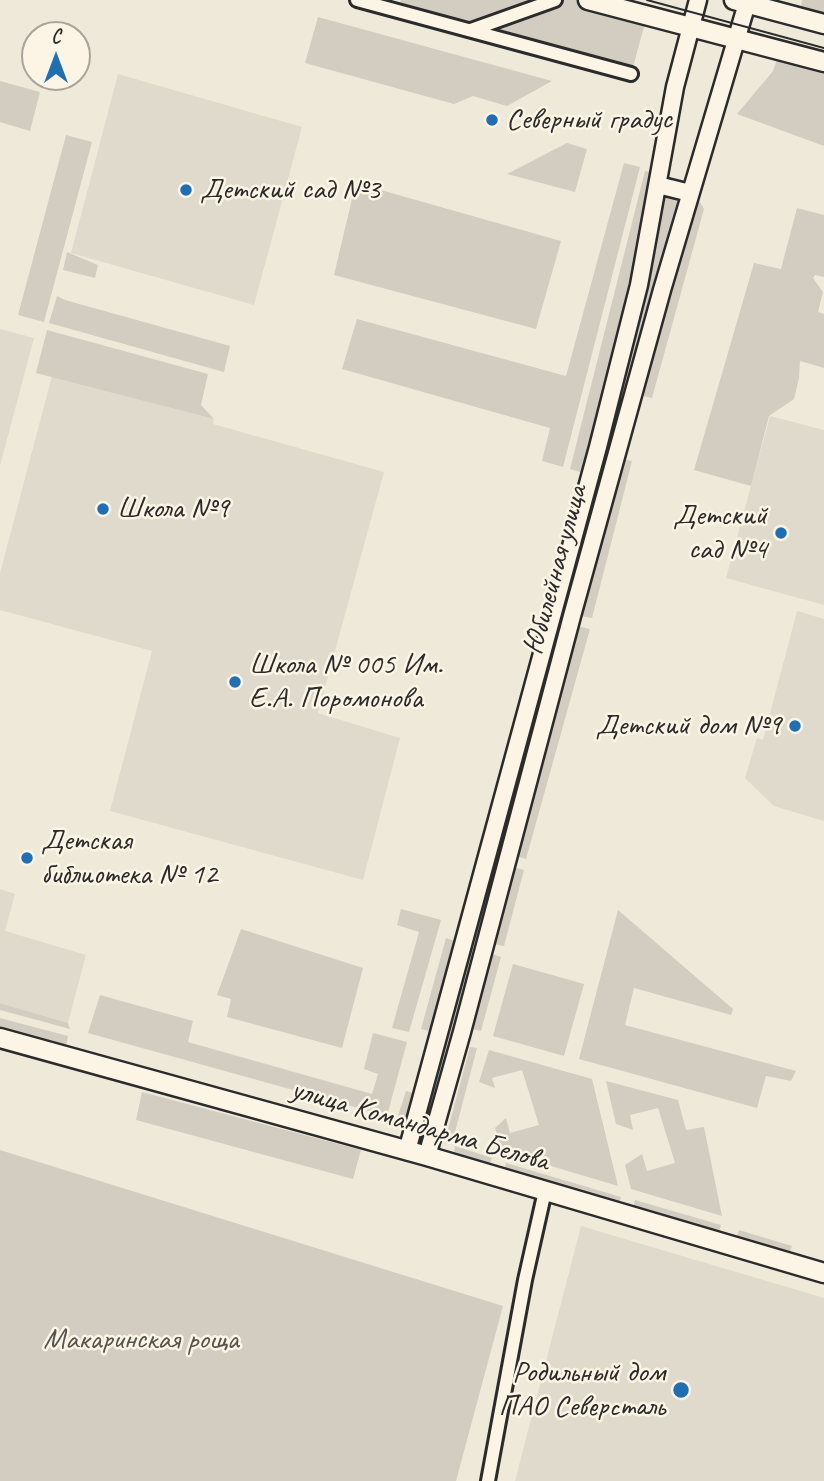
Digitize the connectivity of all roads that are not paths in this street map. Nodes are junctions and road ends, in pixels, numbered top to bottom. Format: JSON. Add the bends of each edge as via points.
{"nodes":[{"id":1,"x":356,"y":0,"type":"edge"},
{"id":2,"x":555,"y":0,"type":"edge"},
{"id":3,"x":588,"y":0,"type":"edge"},
{"id":4,"x":698,"y":0,"type":"edge"},
{"id":5,"x":743,"y":1,"type":"edge"},
{"id":6,"x":824,"y":24,"type":"edge"},
{"id":7,"x":690,"y":27,"type":"junction"},
{"id":8,"x":471,"y":31,"type":"junction"},
{"id":9,"x":737,"y":40,"type":"junction"},
{"id":10,"x":824,"y":62,"type":"edge"},
{"id":11,"x":631,"y":74,"type":"dead end"},
{"id":12,"x":658,"y":185,"type":"junction"},
{"id":13,"x":690,"y":193,"type":"junction"},
{"id":14,"x":598,"y":447,"type":"junction"},
{"id":15,"x":617,"y":452,"type":"junction"},
{"id":16,"x":487,"y":855,"type":"junction"},
{"id":17,"x":507,"y":860,"type":"junction"},
{"id":18,"x":0,"y":1038,"type":"edge"},
{"id":19,"x":407,"y":1151,"type":"junction"},
{"id":20,"x":427,"y":1156,"type":"junction"},
{"id":21,"x":545,"y":1191,"type":"junction"},
{"id":22,"x":824,"y":1273,"type":"edge"},
{"id":23,"x":488,"y":1481,"type":"edge"}],
"edges":[{"from":1,"to":8,"type":"street"},
{"from":2,"to":8,"type":"street"},
{"from":3,"to":7,"type":"main road"},
{"from":4,"to":7,"type":"street","name":"Юбилейная улица"},
{"from":5,"to":6,"type":"main road"},
{"from":5,"to":9,"type":"street","name":"Юбилейная улица"},
{"from":7,"to":9,"type":"main road"},
{"from":7,"to":12,"type":"street","name":"Юбилейная улица"},
{"from":8,"to":11,"type":"street"},
{"from":9,"to":10,"type":"main road"},
{"from":9,"to":13,"type":"street","name":"Юбилейная улица"},
{"from":12,"to":13,"type":"street"},
{"from":12,"to":14,"type":"street","name":"Юбилейная улица","via":[[639,285]]},
{"from":13,"to":15,"type":"street","name":"Юбилейная улица"},
{"from":14,"to":15,"type":"street"},
{"from":14,"to":16,"type":"street","name":"Юбилейная улица"},
{"from":15,"to":17,"type":"street","name":"Юбилейная улица"},
{"from":16,"to":17,"type":"street"},
{"from":16,"to":19,"type":"street","name":"Юбилейная улица"},
{"from":17,"to":20,"type":"street","name":"Юбилейная улица"},
{"from":18,"to":19,"type":"main road","name":"улица Командарма Белова"},
{"from":19,"to":20,"type":"main road","name":"улица Командарма Белова"},
{"from":20,"to":21,"type":"main road","name":"улица Командарма Белова"},
{"from":21,"to":22,"type":"main road","name":"улица Командарма Белова"},
{"from":21,"to":23,"type":"street"}]}
